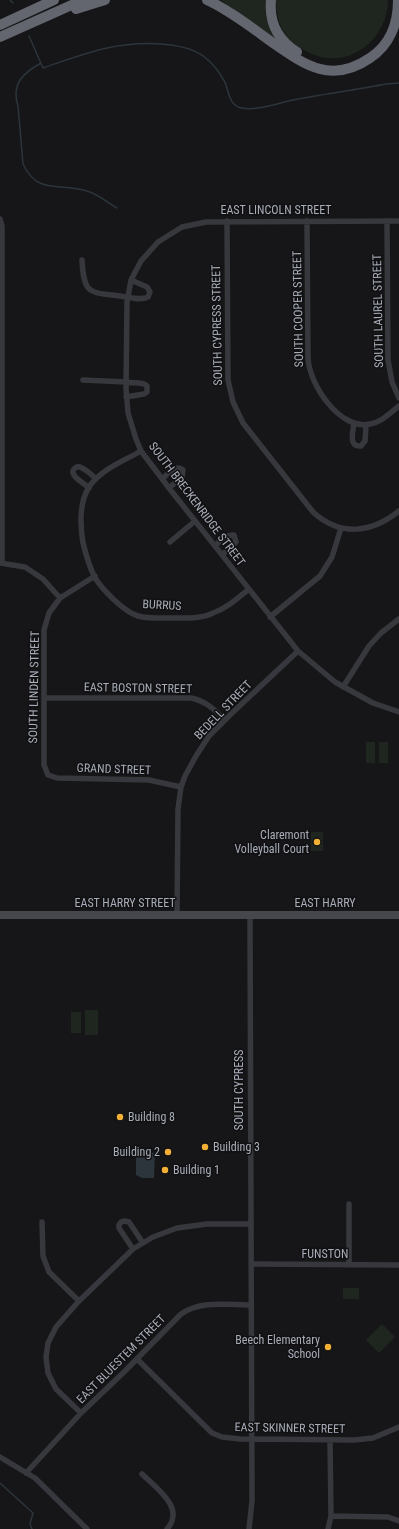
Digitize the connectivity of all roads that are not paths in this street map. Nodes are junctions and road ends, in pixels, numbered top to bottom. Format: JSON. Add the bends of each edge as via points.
{"nodes":[{"id":1,"x":54,"y":0,"type":"edge"},
{"id":2,"x":83,"y":0,"type":"edge"},
{"id":3,"x":105,"y":0,"type":"edge"},
{"id":4,"x":207,"y":0,"type":"edge"},
{"id":5,"x":271,"y":0,"type":"edge"},
{"id":6,"x":392,"y":0,"type":"edge"},
{"id":7,"x":398,"y":0,"type":"edge"},
{"id":8,"x":28,"y":24,"type":"junction"},
{"id":9,"x":0,"y":25,"type":"edge"},
{"id":10,"x":0,"y":37,"type":"edge"},
{"id":11,"x":0,"y":219,"type":"edge"},
{"id":12,"x":227,"y":221,"type":"junction"},
{"id":13,"x":307,"y":221,"type":"junction"},
{"id":14,"x":387,"y":221,"type":"junction"},
{"id":15,"x":399,"y":221,"type":"edge"},
{"id":16,"x":158,"y":242,"type":"joint"},
{"id":17,"x":82,"y":260,"type":"dead end"},
{"id":18,"x":131,"y":280,"type":"junction"},
{"id":19,"x":1,"y":295,"type":"edge"},
{"id":20,"x":127,"y":297,"type":"junction"},
{"id":21,"x":1,"y":375,"type":"edge"},
{"id":22,"x":83,"y":380,"type":"dead end"},
{"id":23,"x":126,"y":382,"type":"junction"},
{"id":24,"x":126,"y":397,"type":"junction"},
{"id":25,"x":399,"y":398,"type":"edge"},
{"id":26,"x":399,"y":406,"type":"edge"},
{"id":27,"x":354,"y":423,"type":"junction"},
{"id":28,"x":366,"y":425,"type":"junction"},
{"id":29,"x":142,"y":451,"type":"junction"},
{"id":30,"x":96,"y":479,"type":"junction"},
{"id":31,"x":162,"y":479,"type":"junction"},
{"id":32,"x":89,"y":488,"type":"junction"},
{"id":33,"x":169,"y":488,"type":"junction"},
{"id":34,"x":399,"y":511,"type":"edge"},
{"id":35,"x":195,"y":521,"type":"junction"},
{"id":36,"x":341,"y":528,"type":"junction"},
{"id":37,"x":170,"y":542,"type":"dead end"},
{"id":38,"x":215,"y":546,"type":"junction"},
{"id":39,"x":222,"y":555,"type":"junction"},
{"id":40,"x":1,"y":563,"type":"edge"},
{"id":41,"x":95,"y":576,"type":"junction"},
{"id":42,"x":249,"y":589,"type":"junction"},
{"id":43,"x":60,"y":598,"type":"junction"},
{"id":44,"x":270,"y":616,"type":"junction"},
{"id":45,"x":399,"y":618,"type":"edge"},
{"id":46,"x":298,"y":651,"type":"junction"},
{"id":47,"x":343,"y":687,"type":"junction"},
{"id":48,"x":44,"y":698,"type":"junction"},
{"id":49,"x":399,"y":712,"type":"edge"},
{"id":50,"x":225,"y":720,"type":"junction"},
{"id":51,"x":48,"y":773,"type":"joint"},
{"id":52,"x":181,"y":787,"type":"junction"},
{"id":53,"x":0,"y":915,"type":"edge"},
{"id":54,"x":177,"y":915,"type":"junction"},
{"id":55,"x":250,"y":915,"type":"junction"},
{"id":56,"x":399,"y":915,"type":"edge"},
{"id":57,"x":349,"y":1204,"type":"dead end"},
{"id":58,"x":42,"y":1222,"type":"dead end"},
{"id":59,"x":251,"y":1224,"type":"junction"},
{"id":60,"x":143,"y":1243,"type":"junction"},
{"id":61,"x":133,"y":1249,"type":"junction"},
{"id":62,"x":251,"y":1264,"type":"junction"},
{"id":63,"x":349,"y":1265,"type":"junction"},
{"id":64,"x":399,"y":1265,"type":"edge"},
{"id":65,"x":79,"y":1301,"type":"junction"},
{"id":66,"x":251,"y":1305,"type":"junction"},
{"id":67,"x":137,"y":1359,"type":"junction"},
{"id":68,"x":81,"y":1413,"type":"junction"},
{"id":69,"x":399,"y":1427,"type":"edge"},
{"id":70,"x":252,"y":1439,"type":"junction"},
{"id":71,"x":330,"y":1440,"type":"junction"},
{"id":72,"x":0,"y":1457,"type":"edge"},
{"id":73,"x":26,"y":1473,"type":"junction"},
{"id":74,"x":142,"y":1474,"type":"dead end"},
{"id":75,"x":331,"y":1516,"type":"junction"},
{"id":76,"x":399,"y":1521,"type":"edge"},
{"id":77,"x":87,"y":1529,"type":"edge"},
{"id":78,"x":166,"y":1529,"type":"edge"},
{"id":79,"x":249,"y":1529,"type":"edge"},
{"id":80,"x":328,"y":1529,"type":"edge"}],
"edges":[{"from":1,"to":9,"type":"highway"},
{"from":2,"to":8,"type":"highway"},
{"from":3,"to":8,"type":"highway"},
{"from":4,"to":7,"type":"highway","via":[[223,8],[298,61],[331,71],[358,65],[381,50],[396,21]]},
{"from":5,"to":6,"type":"highway","via":[[272,21],[280,37],[287,44],[315,62],[336,65],[361,58],[380,42],[390,24]]},
{"from":8,"to":10,"type":"highway"},
{"from":11,"to":19,"type":"street"},
{"from":12,"to":13,"type":"street","name":"EAST LINCOLN STREET"},
{"from":12,"to":16,"type":"street","name":"EAST LINCOLN STREET","via":[[189,225]]},
{"from":12,"to":36,"type":"street","name":"SOUTH CYPRESS STREET","via":[[227,373],[234,406],[243,423],[313,512],[326,522]]},
{"from":13,"to":14,"type":"street","name":"EAST LINCOLN STREET"},
{"from":13,"to":27,"type":"street","name":"SOUTH COOPER STREET","via":[[309,369],[329,404],[341,417]]},
{"from":14,"to":15,"type":"street","name":"EAST LINCOLN STREET"},
{"from":14,"to":25,"type":"street","name":"SOUTH LAUREL STREET","via":[[388,360],[392,382]]},
{"from":16,"to":18,"type":"street","name":"SOUTH BRECKENRIDGE STREET","via":[[141,261]]},
{"from":17,"to":20,"type":"street","via":[[83,279],[91,290],[98,294]]},
{"from":18,"to":20,"type":"street","name":"SOUTH BRECKENRIDGE STREET"},
{"from":18,"to":20,"type":"street","via":[[148,288],[150,294],[144,299]]},
{"from":19,"to":21,"type":"street"},
{"from":20,"to":23,"type":"street","name":"SOUTH BRECKENRIDGE STREET"},
{"from":21,"to":40,"type":"street"},
{"from":22,"to":23,"type":"street"},
{"from":23,"to":24,"type":"street","name":"SOUTH BRECKENRIDGE STREET"},
{"from":23,"to":24,"type":"street","via":[[143,384],[148,388],[144,394]]},
{"from":24,"to":29,"type":"street","name":"SOUTH BRECKENRIDGE STREET","via":[[131,426]]},
{"from":26,"to":28,"type":"street","via":[[381,420]]},
{"from":27,"to":28,"type":"street","name":"SOUTH COOPER STREET"},
{"from":27,"to":28,"type":"street","via":[[352,441],[357,446],[361,446],[365,441]]},
{"from":29,"to":30,"type":"street","name":"BURRUS","via":[[105,471]]},
{"from":29,"to":31,"type":"street","name":"SOUTH BRECKENRIDGE STREET"},
{"from":30,"to":32,"type":"street","name":"BURRUS"},
{"from":30,"to":32,"type":"street","via":[[81,467],[74,468],[74,475]]},
{"from":31,"to":33,"type":"street","name":"SOUTH BRECKENRIDGE STREET"},
{"from":31,"to":33,"type":"street","via":[[176,468],[183,470],[182,477]]},
{"from":32,"to":41,"type":"street","name":"BURRUS","via":[[84,497],[81,532],[85,552]]},
{"from":33,"to":35,"type":"street","name":"SOUTH BRECKENRIDGE STREET"},
{"from":34,"to":36,"type":"street","via":[[372,527]]},
{"from":35,"to":37,"type":"street"},
{"from":35,"to":38,"type":"street","name":"SOUTH BRECKENRIDGE STREET"},
{"from":36,"to":44,"type":"street","via":[[332,557],[320,576]]},
{"from":38,"to":39,"type":"street","name":"SOUTH BRECKENRIDGE STREET"},
{"from":38,"to":39,"type":"street","via":[[225,537],[234,535],[236,542]]},
{"from":39,"to":42,"type":"street","name":"SOUTH BRECKENRIDGE STREET"},
{"from":40,"to":43,"type":"street","via":[[25,567],[43,579]]},
{"from":41,"to":42,"type":"street","name":"BURRUS","via":[[120,606],[137,616],[156,618],[198,618],[213,614]]},
{"from":41,"to":43,"type":"street","name":"SOUTH LINDEN STREET"},
{"from":42,"to":44,"type":"street","name":"SOUTH BRECKENRIDGE STREET"},
{"from":43,"to":48,"type":"street","name":"SOUTH LINDEN STREET","via":[[49,613],[44,630]]},
{"from":44,"to":46,"type":"street","name":"SOUTH BRECKENRIDGE STREET"},
{"from":45,"to":47,"type":"street","via":[[369,646]]},
{"from":46,"to":47,"type":"street","name":"SOUTH BRECKENRIDGE STREET"},
{"from":46,"to":50,"type":"street","name":"BEDELL STREET"},
{"from":47,"to":49,"type":"street","name":"SOUTH BRECKENRIDGE STREET","via":[[373,703]]},
{"from":48,"to":50,"type":"street","name":"EAST BOSTON STREET","via":[[191,698],[209,706]]},
{"from":48,"to":51,"type":"street","name":"SOUTH LINDEN STREET","via":[[44,765]]},
{"from":50,"to":52,"type":"street","name":"BEDELL STREET","via":[[202,746]]},
{"from":51,"to":52,"type":"street","name":"GRAND STREET","via":[[57,778],[149,780]]},
{"from":52,"to":54,"type":"street","name":"BEDELL STREET","via":[[178,809]]},
{"from":53,"to":54,"type":"main road","name":"EAST HARRY STREET"},
{"from":54,"to":55,"type":"main road","name":"EAST HARRY STREET"},
{"from":55,"to":56,"type":"main road","name":"EAST HARRY"},
{"from":55,"to":59,"type":"street","name":"SOUTH CYPRESS"},
{"from":57,"to":63,"type":"street"},
{"from":58,"to":65,"type":"street","via":[[43,1256],[49,1272]]},
{"from":59,"to":60,"type":"street","via":[[207,1224],[177,1228]]},
{"from":59,"to":62,"type":"street","name":"SOUTH CYPRESS"},
{"from":60,"to":61,"type":"street"},
{"from":60,"to":61,"type":"street","via":[[128,1222],[121,1222],[119,1228]]},
{"from":61,"to":65,"type":"street"},
{"from":62,"to":63,"type":"street","name":"FUNSTON"},
{"from":62,"to":66,"type":"street"},
{"from":63,"to":64,"type":"street","name":"FUNSTON"},
{"from":65,"to":68,"type":"street","via":[[56,1327],[48,1343],[46,1357],[48,1373],[56,1389]]},
{"from":66,"to":67,"type":"street","name":"EAST BLUESTEM STREET","via":[[204,1305],[191,1308],[181,1314]]},
{"from":66,"to":70,"type":"street"},
{"from":67,"to":68,"type":"street","name":"EAST BLUESTEM STREET"},
{"from":67,"to":70,"type":"street","name":"EAST SKINNER STREET","via":[[212,1432],[222,1437]]},
{"from":68,"to":73,"type":"street","name":"EAST BLUESTEM STREET"},
{"from":69,"to":71,"type":"street","name":"EAST SKINNER STREET","via":[[373,1438]]},
{"from":70,"to":71,"type":"street","name":"EAST SKINNER STREET"},
{"from":70,"to":79,"type":"street","via":[[252,1501]]},
{"from":71,"to":75,"type":"street"},
{"from":72,"to":73,"type":"street"},
{"from":73,"to":77,"type":"street","via":[[35,1478]]},
{"from":74,"to":78,"type":"street","via":[[172,1507],[173,1516]]},
{"from":75,"to":76,"type":"street","via":[[388,1517]]},
{"from":75,"to":80,"type":"street"}]}
